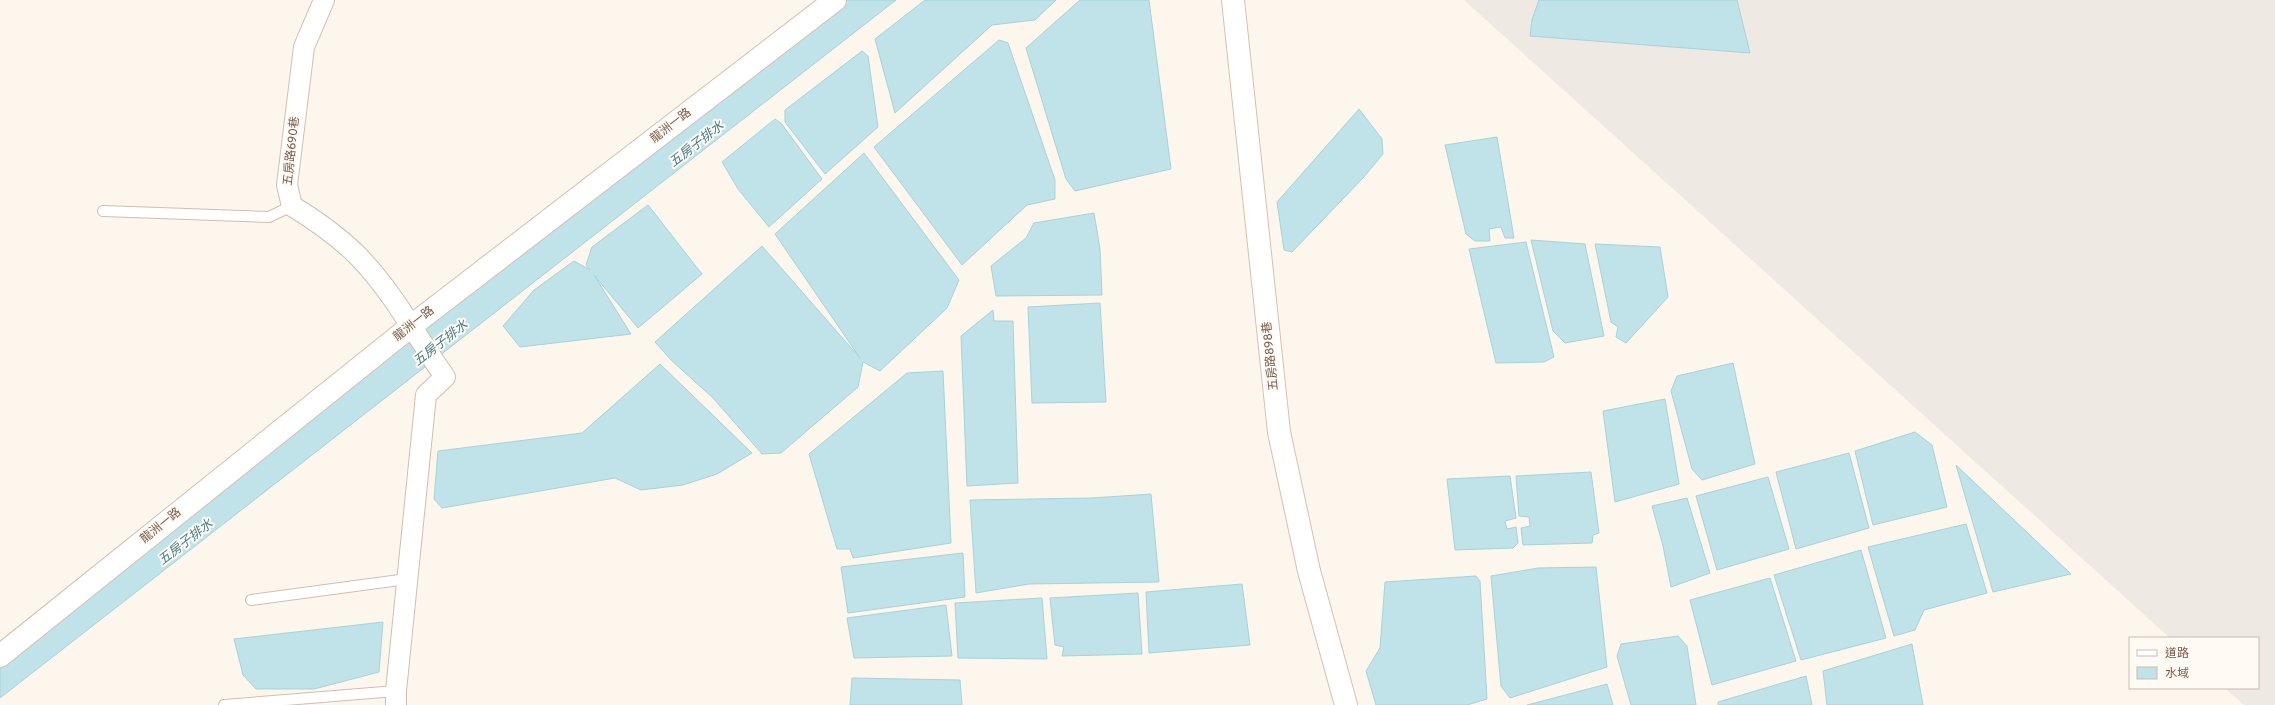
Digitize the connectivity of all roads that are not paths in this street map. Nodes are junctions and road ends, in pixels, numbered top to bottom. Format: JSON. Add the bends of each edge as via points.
{"nodes":[{"id":1,"x":324,"y":0,"type":"edge"},
{"id":2,"x":835,"y":0,"type":"edge"},
{"id":3,"x":1233,"y":0,"type":"edge"},
{"id":4,"x":292,"y":206,"type":"junction"},
{"id":5,"x":103,"y":211,"type":"dead end"},
{"id":6,"x":410,"y":327,"type":"junction"},
{"id":7,"x":407,"y":578,"type":"junction"},
{"id":8,"x":251,"y":600,"type":"dead end"},
{"id":9,"x":0,"y":656,"type":"edge"},
{"id":10,"x":396,"y":698,"type":"edge"},
{"id":11,"x":224,"y":705,"type":"edge"},
{"id":12,"x":1346,"y":705,"type":"edge"}],
"edges":[{"from":1,"to":4,"type":"street","name":"五房路690巷","via":[[304,47],[287,185]]},
{"from":2,"to":6,"type":"street","name":"龍洲一路"},
{"from":3,"to":12,"type":"street","name":"五房路898巷","via":[[1280,432],[1309,571]]},
{"from":4,"to":5,"type":"lane","via":[[269,217]]},
{"from":4,"to":6,"type":"street","via":[[327,230],[357,256],[386,290]]},
{"from":6,"to":7,"type":"street","via":[[444,377],[426,395]]},
{"from":6,"to":9,"type":"street","name":"龍洲一路"},
{"from":7,"to":8,"type":"lane"},
{"from":7,"to":10,"type":"street"},
{"from":10,"to":11,"type":"lane"}]}
